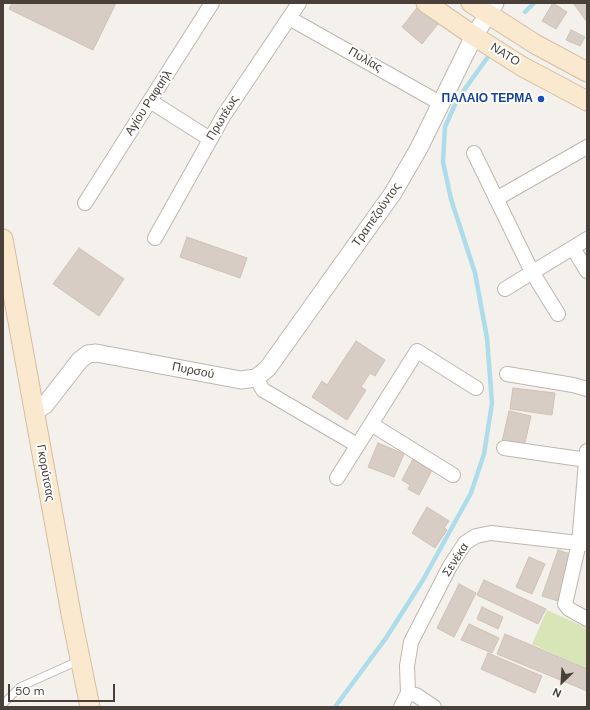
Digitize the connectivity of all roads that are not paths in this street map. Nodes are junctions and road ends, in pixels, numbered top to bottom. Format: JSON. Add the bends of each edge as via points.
{"nodes":[{"id":1,"x":212,"y":3,"type":"edge"},
{"id":2,"x":299,"y":3,"type":"edge"},
{"id":3,"x":426,"y":3,"type":"edge"},
{"id":4,"x":471,"y":3,"type":"edge"},
{"id":5,"x":492,"y":9,"type":"edge"},
{"id":6,"x":289,"y":18,"type":"junction"},
{"id":7,"x":474,"y":36,"type":"junction"},
{"id":8,"x":587,"y":72,"type":"edge"},
{"id":9,"x":150,"y":101,"type":"junction"},
{"id":10,"x":587,"y":101,"type":"edge"},
{"id":11,"x":440,"y":103,"type":"junction"},
{"id":12,"x":210,"y":139,"type":"junction"},
{"id":13,"x":587,"y":147,"type":"edge"},
{"id":14,"x":474,"y":153,"type":"dead end"},
{"id":15,"x":496,"y":199,"type":"junction"},
{"id":16,"x":85,"y":202,"type":"dead end"},
{"id":17,"x":155,"y":238,"type":"dead end"},
{"id":18,"x":3,"y":239,"type":"edge"},
{"id":19,"x":587,"y":239,"type":"edge"},
{"id":20,"x":573,"y":248,"type":"junction"},
{"id":21,"x":532,"y":272,"type":"junction"},
{"id":22,"x":587,"y":272,"type":"edge"},
{"id":23,"x":7,"y":286,"type":"edge"},
{"id":24,"x":505,"y":289,"type":"dead end"},
{"id":25,"x":558,"y":314,"type":"dead end"},
{"id":26,"x":507,"y":374,"type":"dead end"},
{"id":27,"x":256,"y":378,"type":"junction"},
{"id":28,"x":476,"y":388,"type":"dead end"},
{"id":29,"x":587,"y":389,"type":"edge"},
{"id":30,"x":34,"y":412,"type":"junction"},
{"id":31,"x":371,"y":424,"type":"junction"},
{"id":32,"x":358,"y":445,"type":"junction"},
{"id":33,"x":504,"y":448,"type":"dead end"},
{"id":34,"x":587,"y":457,"type":"edge"},
{"id":35,"x":453,"y":475,"type":"dead end"},
{"id":36,"x":337,"y":478,"type":"dead end"},
{"id":37,"x":583,"y":543,"type":"edge"},
{"id":38,"x":587,"y":619,"type":"edge"},
{"id":39,"x":80,"y":660,"type":"junction"},
{"id":40,"x":408,"y":693,"type":"junction"},
{"id":41,"x":3,"y":704,"type":"edge"},
{"id":42,"x":90,"y":707,"type":"edge"},
{"id":43,"x":401,"y":707,"type":"edge"},
{"id":44,"x":434,"y":707,"type":"edge"}],
"edges":[{"from":1,"to":9,"type":"street","name":"Αγίου Ραφαήλ"},
{"from":2,"to":6,"type":"street","name":"Πρωτέως"},
{"from":3,"to":7,"type":"main road","name":"ΝΑΤΟ"},
{"from":4,"to":5,"type":"main road"},
{"from":5,"to":7,"type":"street","name":"Τραπεζούντος"},
{"from":5,"to":8,"type":"main road","via":[[535,44]]},
{"from":6,"to":11,"type":"street","name":"Πυλίας"},
{"from":6,"to":12,"type":"street","name":"Πρωτέως","via":[[251,72]]},
{"from":7,"to":10,"type":"main road","name":"ΝΑΤΟ","via":[[523,67]]},
{"from":7,"to":11,"type":"street","name":"Τραπεζούντος"},
{"from":9,"to":12,"type":"street"},
{"from":9,"to":16,"type":"street","name":"Αγίου Ραφαήλ"},
{"from":11,"to":27,"type":"street","name":"Τραπεζούντος","via":[[419,148],[393,193],[268,368]]},
{"from":12,"to":17,"type":"street","name":"Πρωτέως"},
{"from":13,"to":15,"type":"street"},
{"from":14,"to":15,"type":"street"},
{"from":15,"to":21,"type":"street"},
{"from":18,"to":23,"type":"main road","name":"Γκορύτσας"},
{"from":19,"to":20,"type":"street"},
{"from":20,"to":21,"type":"street"},
{"from":20,"to":22,"type":"street"},
{"from":21,"to":24,"type":"street"},
{"from":21,"to":25,"type":"street"},
{"from":23,"to":30,"type":"main road","name":"Γκορύτσας"},
{"from":26,"to":29,"type":"street"},
{"from":27,"to":30,"type":"street","name":"Πυρσού","via":[[241,380],[96,353],[88,354],[80,360],[45,405]]},
{"from":27,"to":32,"type":"street","via":[[263,390]]},
{"from":28,"to":31,"type":"street","via":[[417,351]]},
{"from":30,"to":39,"type":"main road","name":"Γκορύτσας"},
{"from":31,"to":32,"type":"street"},
{"from":31,"to":35,"type":"street"},
{"from":32,"to":36,"type":"street"},
{"from":33,"to":34,"type":"street"},
{"from":34,"to":37,"type":"street"},
{"from":37,"to":38,"type":"street","via":[[565,604]]},
{"from":37,"to":40,"type":"street","name":"Σενέκα","via":[[491,533],[476,536],[464,543],[411,642]]},
{"from":39,"to":41,"type":"lane","via":[[20,687]]},
{"from":39,"to":42,"type":"main road","name":"Γκορύτσας"},
{"from":40,"to":43,"type":"street"},
{"from":40,"to":44,"type":"street","via":[[416,695]]}]}
